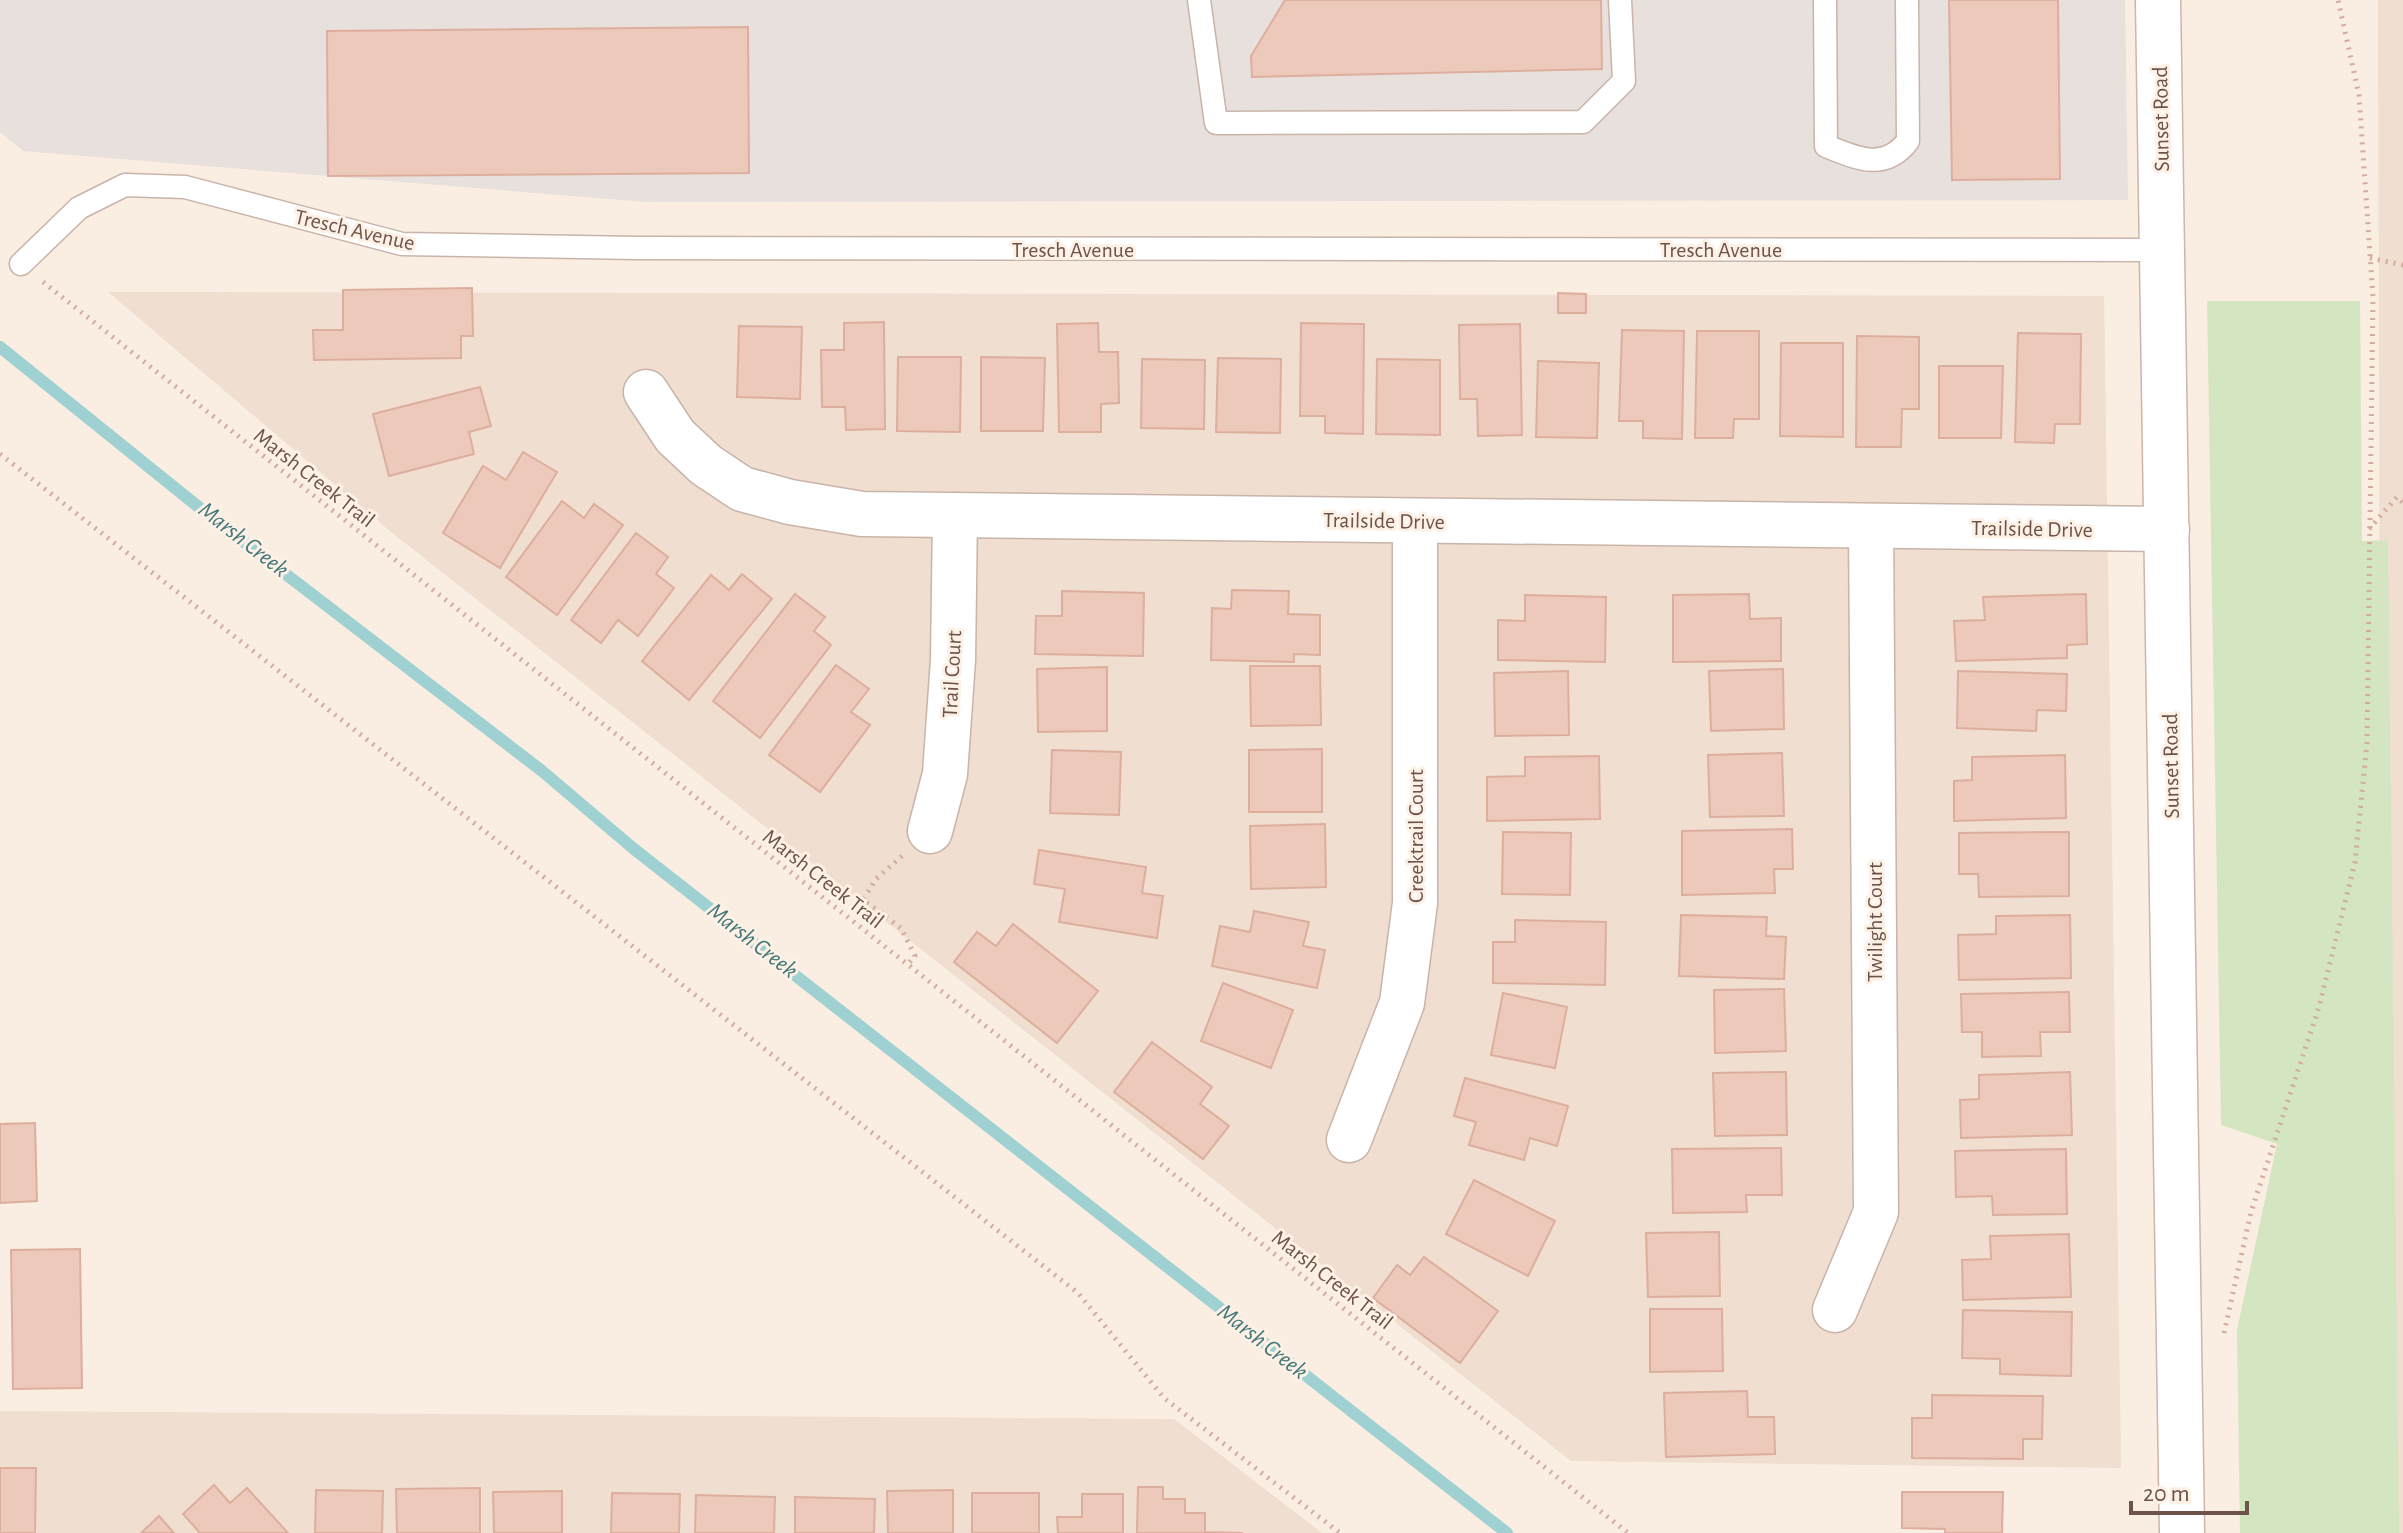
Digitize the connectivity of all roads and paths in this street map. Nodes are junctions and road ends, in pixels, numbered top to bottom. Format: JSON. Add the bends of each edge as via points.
{"nodes":[{"id":1,"x":1199,"y":0,"type":"edge"},
{"id":2,"x":1620,"y":0,"type":"edge"},
{"id":3,"x":1825,"y":0,"type":"edge"},
{"id":4,"x":1907,"y":0,"type":"edge"},
{"id":5,"x":2158,"y":0,"type":"edge"},
{"id":6,"x":2338,"y":0,"type":"edge"},
{"id":7,"x":2162,"y":250,"type":"junction"},
{"id":8,"x":2370,"y":258,"type":"junction"},
{"id":9,"x":21,"y":264,"type":"joint"},
{"id":10,"x":2403,"y":265,"type":"edge"},
{"id":11,"x":646,"y":392,"type":"dead end"},
{"id":12,"x":0,"y":454,"type":"edge"},
{"id":13,"x":2403,"y":503,"type":"edge"},
{"id":14,"x":955,"y":515,"type":"junction"},
{"id":15,"x":1415,"y":521,"type":"junction"},
{"id":16,"x":1871,"y":526,"type":"junction"},
{"id":17,"x":2167,"y":529,"type":"junction"},
{"id":18,"x":2369,"y":529,"type":"junction"},
{"id":19,"x":930,"y":831,"type":"joint"},
{"id":20,"x":908,"y":964,"type":"junction"},
{"id":21,"x":1349,"y":1140,"type":"dead end"},
{"id":22,"x":1835,"y":1310,"type":"dead end"},
{"id":23,"x":2224,"y":1347,"type":"dead end"},
{"id":24,"x":1340,"y":1533,"type":"edge"},
{"id":25,"x":1628,"y":1533,"type":"edge"},
{"id":26,"x":2182,"y":1533,"type":"edge"}],
"edges":[{"from":1,"to":2,"type":"lane","via":[[1216,123],[1583,122],[1624,81]]},
{"from":3,"to":4,"type":"lane","via":[[1826,146],[1872,161],[1887,158],[1908,141]]},
{"from":5,"to":7,"type":"street","name":"Sunset Road"},
{"from":6,"to":8,"type":"path","via":[[2359,95]]},
{"from":7,"to":9,"type":"lane","name":"Tresch Avenue","via":[[402,244],[185,187],[125,185],[79,208]]},
{"from":7,"to":17,"type":"street","name":"Sunset Road"},
{"from":8,"to":10,"type":"path"},
{"from":8,"to":18,"type":"path"},
{"from":9,"to":20,"type":"path","name":"Marsh Creek Trail"},
{"from":11,"to":14,"type":"street","name":"Trailside Drive","via":[[675,436],[742,489],[862,514]]},
{"from":12,"to":24,"type":"path","via":[[1078,1293],[1164,1398]]},
{"from":13,"to":18,"type":"path","via":[[2397,497]]},
{"from":14,"to":15,"type":"street","name":"Trailside Drive"},
{"from":14,"to":19,"type":"street","name":"Trail Court","via":[[945,774]]},
{"from":15,"to":16,"type":"street","name":"Trailside Drive"},
{"from":15,"to":21,"type":"street","name":"Creektrail Court","via":[[1415,903],[1402,1003]]},
{"from":16,"to":17,"type":"street","name":"Trailside Drive"},
{"from":16,"to":22,"type":"street","name":"Twilight Court","via":[[1876,1212]]},
{"from":17,"to":26,"type":"street","name":"Sunset Road"},
{"from":18,"to":23,"type":"path","via":[[2367,743],[2355,862],[2319,1007],[2251,1212]]},
{"from":19,"to":20,"type":"path","via":[[876,879],[863,900],[901,928],[915,956]]},
{"from":20,"to":25,"type":"path","name":"Marsh Creek Trail"}]}
